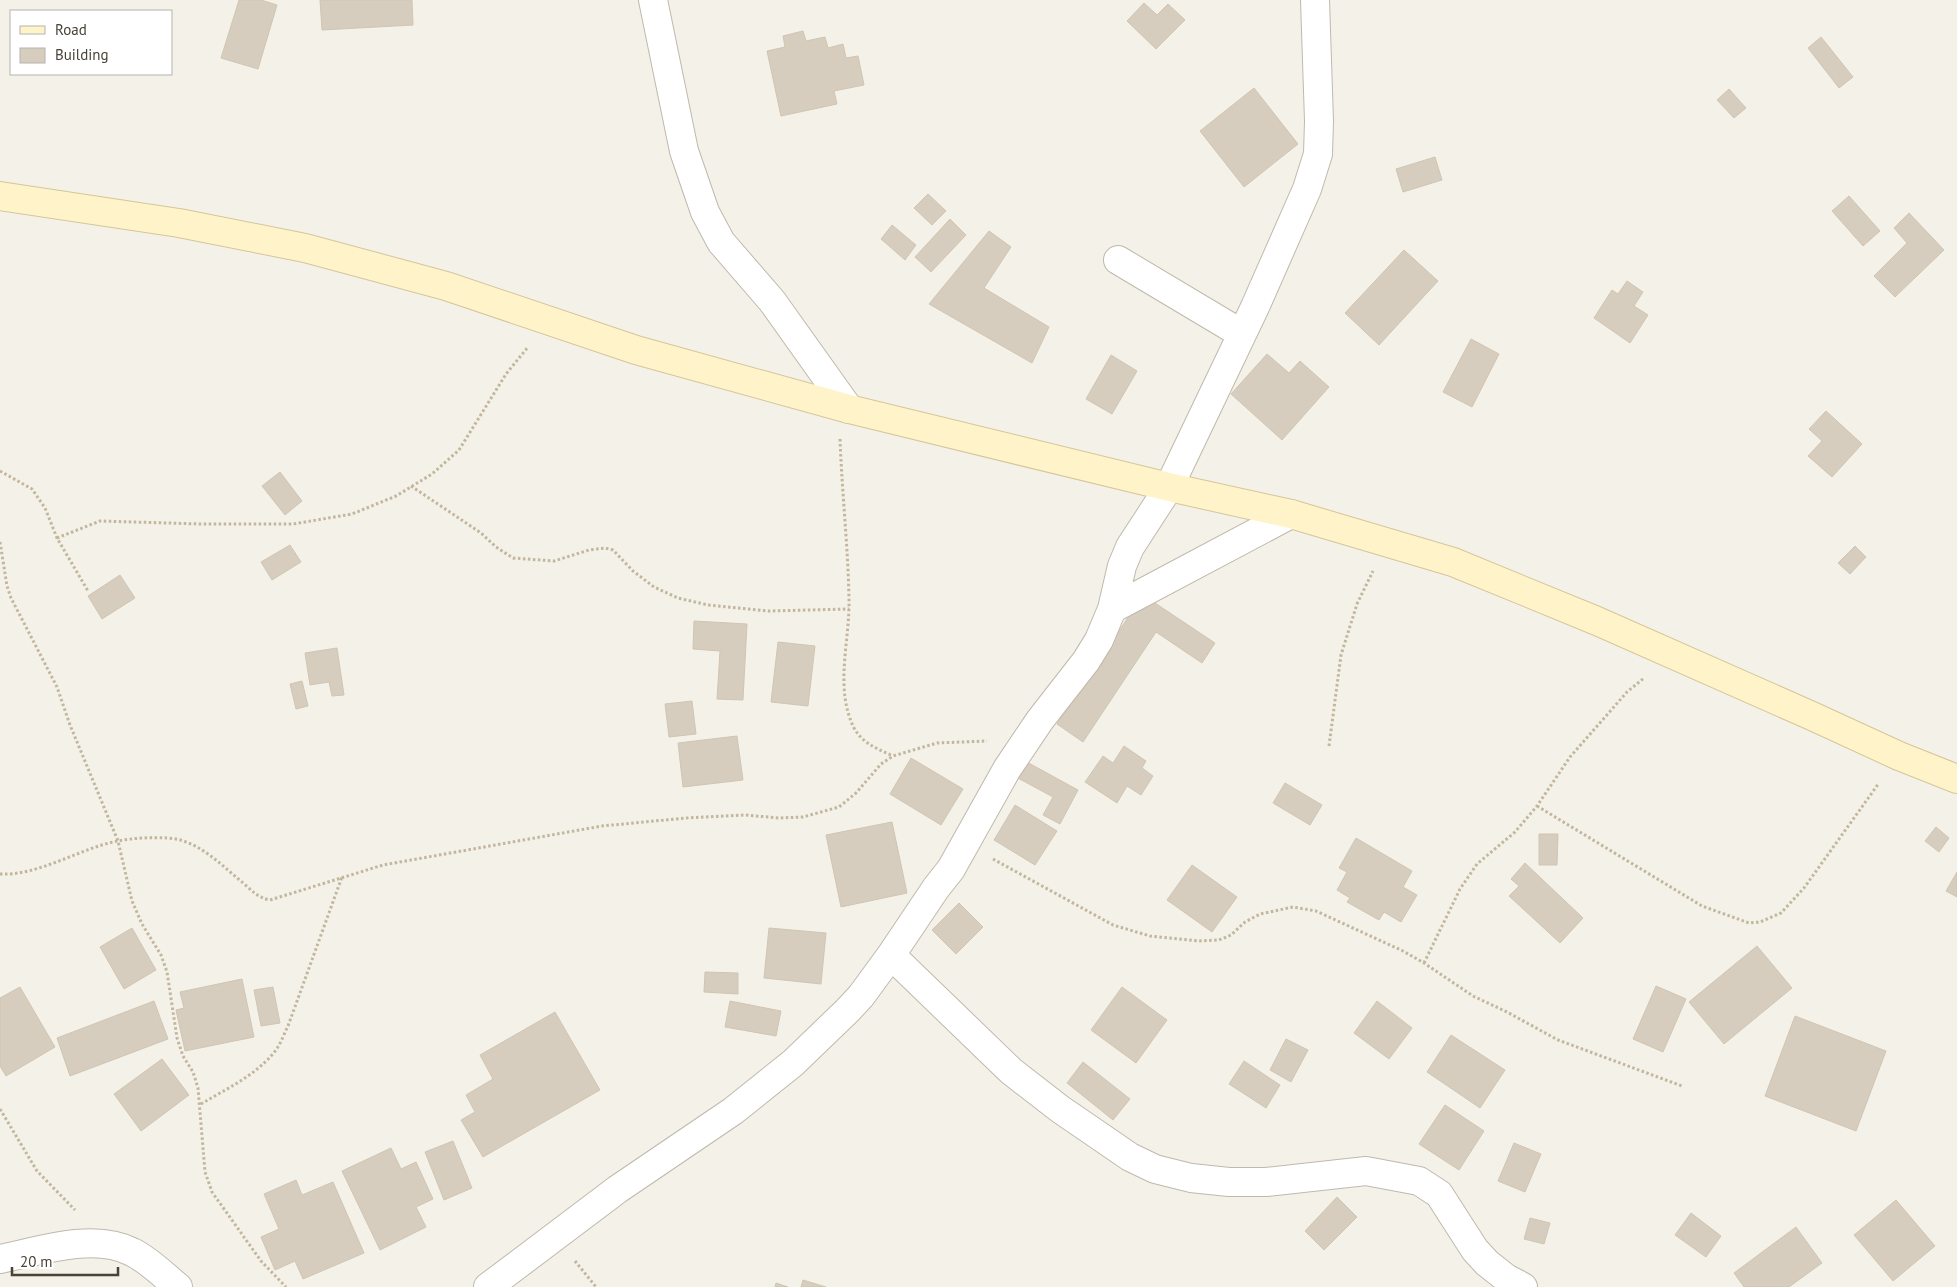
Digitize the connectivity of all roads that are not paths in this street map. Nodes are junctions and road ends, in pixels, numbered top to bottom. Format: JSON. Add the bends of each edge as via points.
{"nodes":[{"id":1,"x":653,"y":0,"type":"edge"},
{"id":2,"x":1315,"y":0,"type":"edge"},
{"id":3,"x":0,"y":196,"type":"edge"},
{"id":4,"x":1118,"y":260,"type":"dead end"},
{"id":5,"x":1242,"y":334,"type":"junction"},
{"id":6,"x":844,"y":408,"type":"junction"},
{"id":7,"x":1169,"y":487,"type":"junction"},
{"id":8,"x":1291,"y":514,"type":"junction"},
{"id":9,"x":1112,"y":608,"type":"junction"},
{"id":10,"x":1957,"y":778,"type":"edge"},
{"id":11,"x":891,"y":955,"type":"junction"},
{"id":12,"x":0,"y":1259,"type":"edge"},
{"id":13,"x":178,"y":1287,"type":"edge"},
{"id":14,"x":488,"y":1287,"type":"edge"},
{"id":15,"x":1523,"y":1287,"type":"edge"}],
"edges":[{"from":1,"to":6,"type":"street","via":[[684,150],[705,212],[721,242],[794,330]]},
{"from":2,"to":5,"type":"street","via":[[1318,154],[1307,189]]},
{"from":3,"to":6,"type":"main road","via":[[179,223],[305,248],[446,286],[636,350]]},
{"from":4,"to":5,"type":"street"},
{"from":5,"to":7,"type":"street"},
{"from":6,"to":7,"type":"main road"},
{"from":7,"to":8,"type":"main road"},
{"from":7,"to":9,"type":"street","via":[[1130,547]]},
{"from":8,"to":9,"type":"street"},
{"from":8,"to":10,"type":"main road","via":[[1453,562],[1674,654],[1899,756]]},
{"from":9,"to":11,"type":"street","via":[[1086,661],[1025,741],[951,869]]},
{"from":11,"to":14,"type":"street","via":[[847,1011],[793,1063],[733,1111],[618,1189]]},
{"from":11,"to":15,"type":"street","via":[[1011,1071],[1130,1157],[1155,1169],[1190,1178],[1229,1182],[1266,1182],[1366,1171],[1419,1181],[1440,1194],[1475,1250],[1506,1278]]},
{"from":12,"to":13,"type":"street","via":[[93,1243],[116,1245],[147,1261]]}]}
